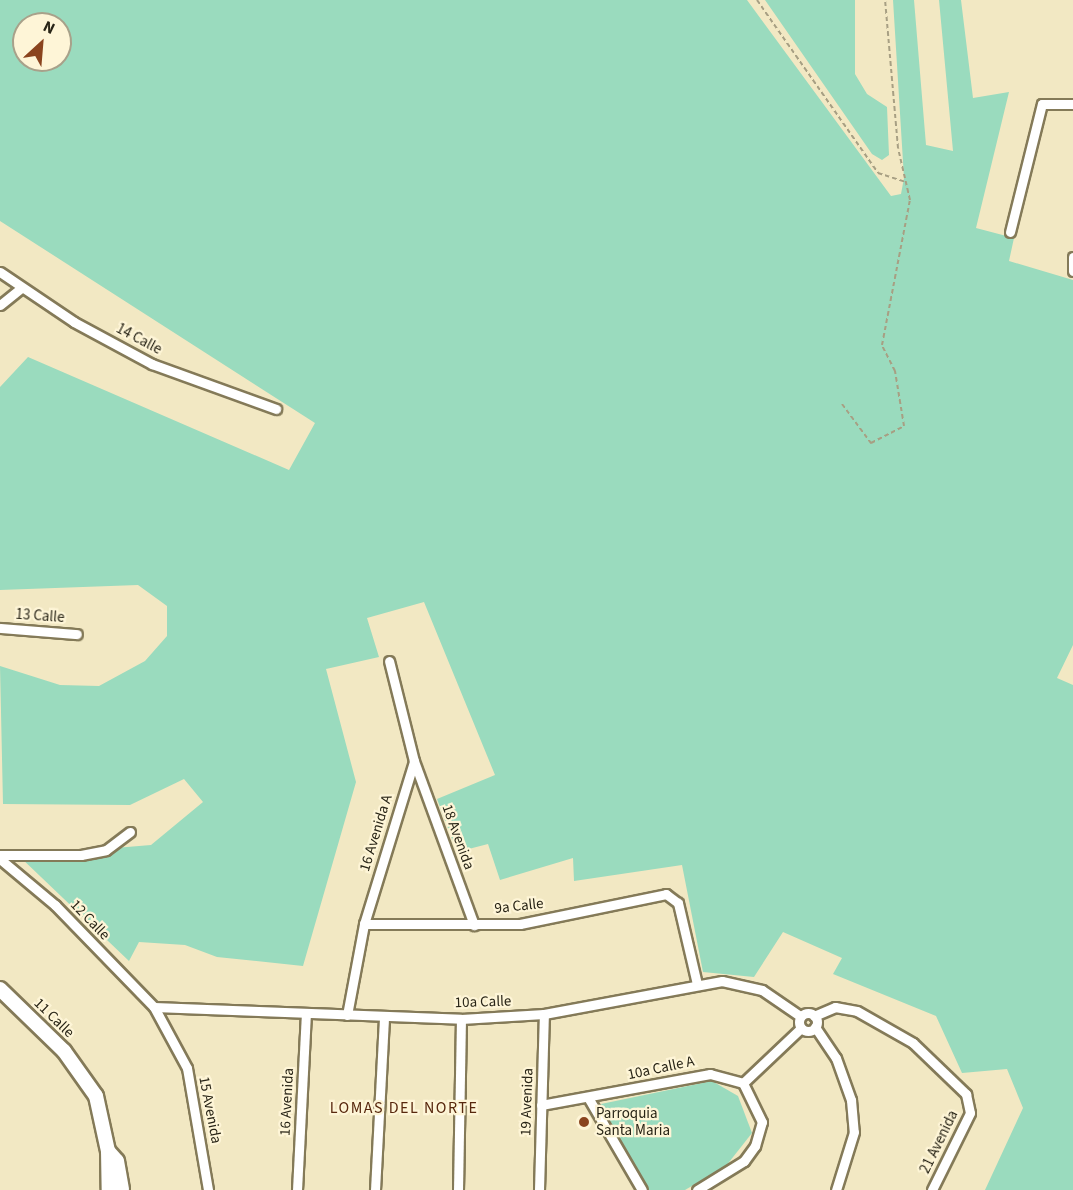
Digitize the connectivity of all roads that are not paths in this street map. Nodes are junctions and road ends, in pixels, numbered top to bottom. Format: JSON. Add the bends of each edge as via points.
{"nodes":[{"id":1,"x":1073,"y":104,"type":"edge"},
{"id":2,"x":1010,"y":232,"type":"dead end"},
{"id":3,"x":1073,"y":257,"type":"edge"},
{"id":4,"x":1073,"y":271,"type":"edge"},
{"id":5,"x":0,"y":272,"type":"edge"},
{"id":6,"x":22,"y":287,"type":"junction"},
{"id":7,"x":0,"y":305,"type":"edge"},
{"id":8,"x":276,"y":409,"type":"dead end"},
{"id":9,"x":0,"y":628,"type":"edge"},
{"id":10,"x":77,"y":634,"type":"dead end"},
{"id":11,"x":389,"y":661,"type":"dead end"},
{"id":12,"x":414,"y":761,"type":"junction"},
{"id":13,"x":130,"y":832,"type":"dead end"},
{"id":14,"x":0,"y":857,"type":"edge"},
{"id":15,"x":364,"y":924,"type":"junction"},
{"id":16,"x":474,"y":925,"type":"junction"},
{"id":17,"x":697,"y":984,"type":"junction"},
{"id":18,"x":0,"y":988,"type":"edge"},
{"id":19,"x":154,"y":1007,"type":"junction"},
{"id":20,"x":544,"y":1014,"type":"junction"},
{"id":21,"x":306,"y":1015,"type":"junction"},
{"id":22,"x":347,"y":1015,"type":"junction"},
{"id":23,"x":801,"y":1016,"type":"junction"},
{"id":24,"x":814,"y":1016,"type":"junction"},
{"id":25,"x":384,"y":1017,"type":"junction"},
{"id":26,"x":461,"y":1019,"type":"junction"},
{"id":27,"x":815,"y":1027,"type":"junction"},
{"id":28,"x":801,"y":1028,"type":"junction"},
{"id":29,"x":743,"y":1083,"type":"junction"},
{"id":30,"x":589,"y":1099,"type":"junction"},
{"id":31,"x":542,"y":1105,"type":"junction"},
{"id":32,"x":108,"y":1151,"type":"junction"},
{"id":33,"x":838,"y":1189,"type":"edge"},
{"id":34,"x":109,"y":1190,"type":"edge"},
{"id":35,"x":122,"y":1190,"type":"edge"},
{"id":36,"x":208,"y":1190,"type":"edge"},
{"id":37,"x":297,"y":1190,"type":"edge"},
{"id":38,"x":375,"y":1190,"type":"edge"},
{"id":39,"x":458,"y":1190,"type":"edge"},
{"id":40,"x":538,"y":1190,"type":"edge"},
{"id":41,"x":642,"y":1190,"type":"edge"},
{"id":42,"x":697,"y":1190,"type":"edge"},
{"id":43,"x":932,"y":1190,"type":"edge"}],
"edges":[{"from":1,"to":2,"type":"street","via":[[1042,104]]},
{"from":3,"to":4,"type":"street"},
{"from":5,"to":6,"type":"street","name":"14 Calle"},
{"from":6,"to":7,"type":"street"},
{"from":6,"to":8,"type":"street","name":"14 Calle","via":[[74,322],[179,377]]},
{"from":9,"to":10,"type":"street","name":"13 Calle"},
{"from":11,"to":12,"type":"street"},
{"from":12,"to":15,"type":"street","name":"16 Avenida A"},
{"from":12,"to":16,"type":"street","name":"18 Avenida"},
{"from":13,"to":14,"type":"street","via":[[106,850],[81,855]]},
{"from":14,"to":19,"type":"street","name":"12 Calle","via":[[55,905]]},
{"from":15,"to":16,"type":"street","name":"9a Calle"},
{"from":15,"to":22,"type":"street","name":"16 Avenida A"},
{"from":16,"to":17,"type":"street","name":"9a Calle","via":[[520,924],[674,897]]},
{"from":17,"to":20,"type":"street","name":"10a Calle"},
{"from":17,"to":23,"type":"street","name":"10a Calle","via":[[742,982]]},
{"from":18,"to":32,"type":"street","name":"11 Calle","via":[[82,1072],[96,1096]]},
{"from":19,"to":21,"type":"street","name":"10a Calle"},
{"from":19,"to":36,"type":"street","name":"15 Avenida","via":[[187,1068]]},
{"from":20,"to":26,"type":"street","name":"10a Calle"},
{"from":20,"to":31,"type":"street","name":"19 Avenida"},
{"from":21,"to":22,"type":"street","name":"10a Calle"},
{"from":21,"to":37,"type":"street","name":"16 Avenida"},
{"from":22,"to":25,"type":"street","name":"10a Calle"},
{"from":23,"to":24,"type":"street"},
{"from":23,"to":28,"type":"street"},
{"from":24,"to":27,"type":"street"},
{"from":24,"to":43,"type":"street","name":"21 Avenida","via":[[835,1007],[857,1011],[913,1043],[944,1070],[971,1107]]},
{"from":25,"to":26,"type":"street","name":"10a Calle"},
{"from":25,"to":38,"type":"street"},
{"from":26,"to":39,"type":"street"},
{"from":27,"to":28,"type":"street"},
{"from":27,"to":33,"type":"street","via":[[836,1058],[851,1100],[854,1132]]},
{"from":28,"to":29,"type":"street"},
{"from":29,"to":30,"type":"street","name":"10a Calle A","via":[[710,1074]]},
{"from":29,"to":42,"type":"street","via":[[762,1122],[744,1161]]},
{"from":30,"to":31,"type":"street","name":"10a Calle A"},
{"from":30,"to":41,"type":"street"},
{"from":31,"to":40,"type":"street","name":"19 Avenida"},
{"from":32,"to":34,"type":"street"},
{"from":32,"to":35,"type":"street","via":[[117,1161]]}]}
